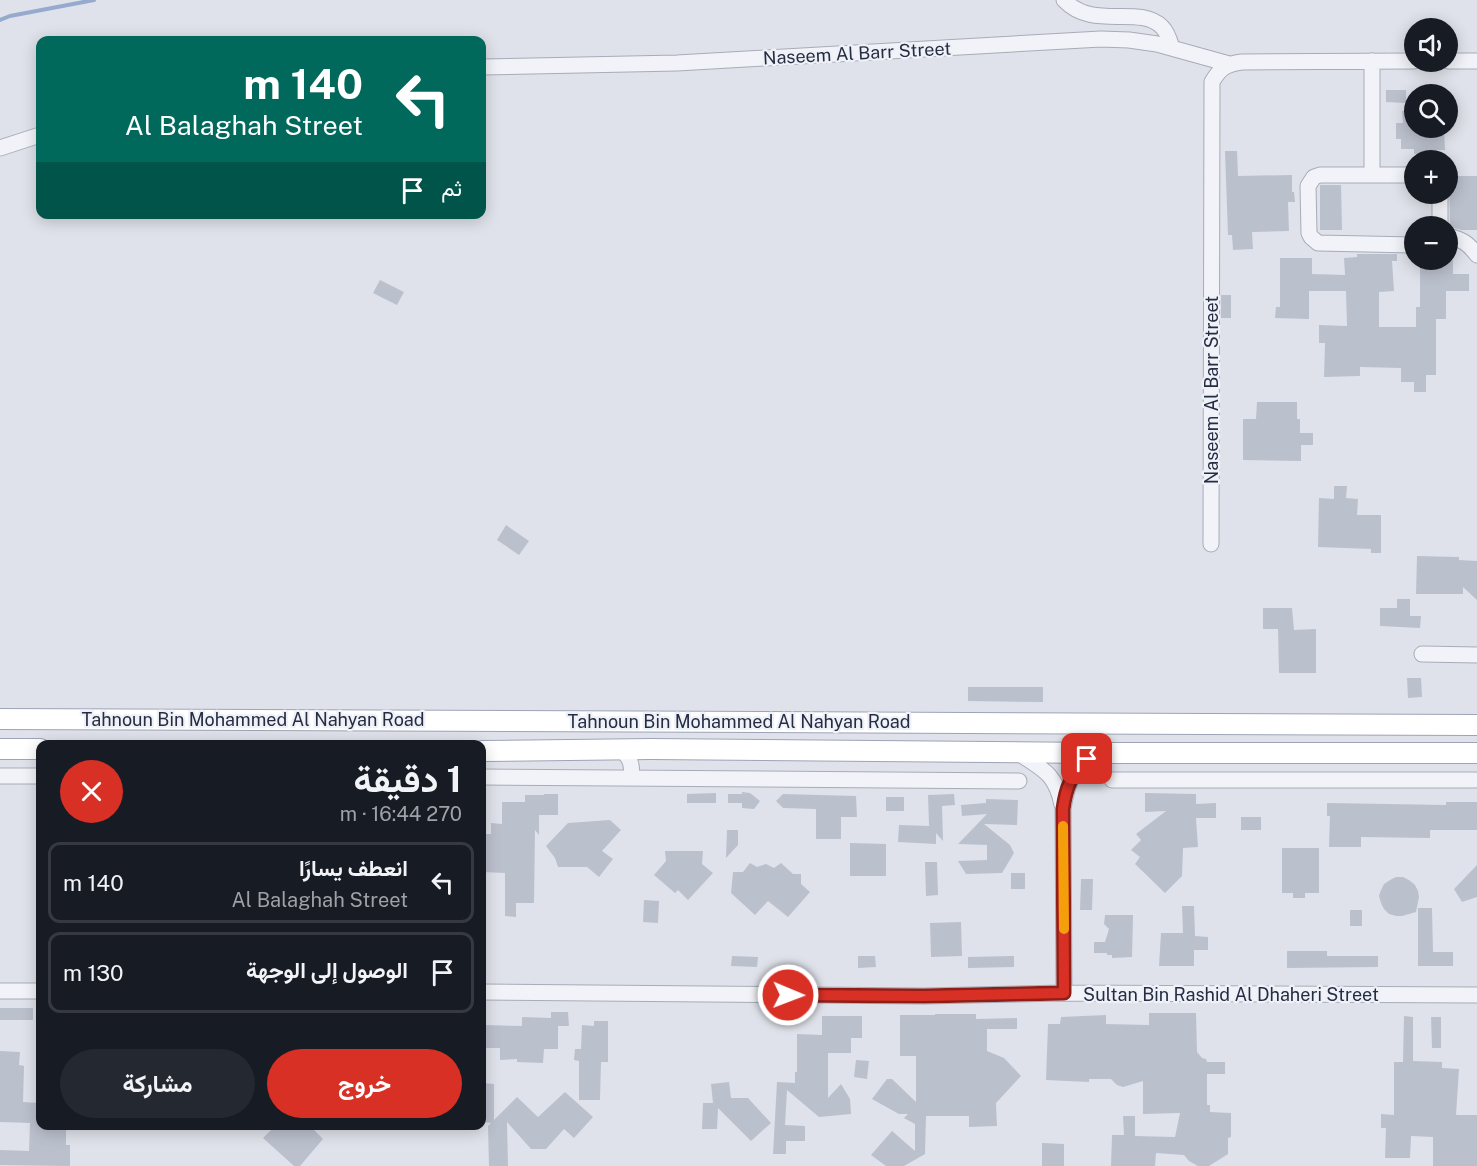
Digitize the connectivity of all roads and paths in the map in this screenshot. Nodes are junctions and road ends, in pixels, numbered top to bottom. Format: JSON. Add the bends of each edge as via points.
{"nodes":[{"id":1,"x":1064,"y":0,"type":"edge"},
{"id":2,"x":1172,"y":48,"type":"junction"},
{"id":3,"x":1372,"y":61,"type":"junction"},
{"id":4,"x":1404,"y":61,"type":"edge"},
{"id":5,"x":1458,"y":61,"type":"edge"},
{"id":6,"x":1477,"y":61,"type":"edge"},
{"id":7,"x":1229,"y":64,"type":"junction"},
{"id":8,"x":486,"y":67,"type":"edge"},
{"id":9,"x":36,"y":136,"type":"edge"},
{"id":10,"x":0,"y":148,"type":"edge"},
{"id":11,"x":1372,"y":174,"type":"junction"},
{"id":12,"x":1404,"y":175,"type":"edge"},
{"id":13,"x":1458,"y":238,"type":"edge"},
{"id":14,"x":1404,"y":245,"type":"edge"},
{"id":15,"x":1477,"y":255,"type":"edge"},
{"id":16,"x":1211,"y":544,"type":"dead end"},
{"id":17,"x":1422,"y":654,"type":"dead end"},
{"id":18,"x":1477,"y":655,"type":"edge"},
{"id":19,"x":0,"y":719,"type":"edge"},
{"id":20,"x":676,"y":721,"type":"junction"},
{"id":21,"x":1477,"y":725,"type":"edge"},
{"id":22,"x":0,"y":748,"type":"edge"},
{"id":23,"x":36,"y":749,"type":"edge"},
{"id":24,"x":621,"y":749,"type":"junction"},
{"id":25,"x":651,"y":749,"type":"junction"},
{"id":26,"x":486,"y":751,"type":"edge"},
{"id":27,"x":506,"y":751,"type":"junction"},
{"id":28,"x":1018,"y":753,"type":"junction"},
{"id":29,"x":1095,"y":753,"type":"junction"},
{"id":30,"x":1477,"y":753,"type":"edge"},
{"id":31,"x":0,"y":776,"type":"edge"},
{"id":32,"x":36,"y":776,"type":"edge"},
{"id":33,"x":486,"y":777,"type":"edge"},
{"id":34,"x":636,"y":777,"type":"junction"},
{"id":35,"x":1112,"y":780,"type":"dead end"},
{"id":36,"x":1477,"y":780,"type":"edge"},
{"id":37,"x":1019,"y":781,"type":"dead end"},
{"id":38,"x":1063,"y":809,"type":"junction"},
{"id":39,"x":0,"y":991,"type":"edge"},
{"id":40,"x":36,"y":991,"type":"edge"},
{"id":41,"x":486,"y":992,"type":"edge"},
{"id":42,"x":1064,"y":993,"type":"junction"},
{"id":43,"x":1477,"y":995,"type":"edge"}],
"edges":[{"from":1,"to":2,"type":"street","via":[[1085,14],[1154,21],[1167,34]]},
{"from":2,"to":7,"type":"street","name":"Naseem Al Barr Street"},
{"from":2,"to":8,"type":"street","name":"Naseem Al Barr Street","via":[[1101,39],[677,63]]},
{"from":3,"to":4,"type":"street","name":"Naseem Al Barr Street"},
{"from":3,"to":7,"type":"street","name":"Naseem Al Barr Street"},
{"from":3,"to":11,"type":"street"},
{"from":5,"to":6,"type":"street"},
{"from":7,"to":16,"type":"street","name":"Naseem Al Barr Street","via":[[1218,71],[1211,95]]},
{"from":9,"to":10,"type":"street"},
{"from":11,"to":12,"type":"street"},
{"from":11,"to":14,"type":"street","via":[[1320,174],[1311,181],[1311,237],[1323,244]]},
{"from":13,"to":15,"type":"street"},
{"from":17,"to":18,"type":"street"},
{"from":19,"to":20,"type":"main road","name":"Tahnoun Bin Mohammed Al Nahyan Road"},
{"from":20,"to":21,"type":"main road","name":"Tahnoun Bin Mohammed Al Nahyan Road"},
{"from":20,"to":27,"type":"main road","via":[[636,731],[519,733],[511,738]]},
{"from":22,"to":23,"type":"main road"},
{"from":24,"to":25,"type":"main road","name":"Tahnoun Bin Mohammed Al Nahyan Road"},
{"from":24,"to":27,"type":"main road","name":"Tahnoun Bin Mohammed Al Nahyan Road"},
{"from":24,"to":34,"type":"street"},
{"from":25,"to":28,"type":"main road","name":"Tahnoun Bin Mohammed Al Nahyan Road"},
{"from":25,"to":34,"type":"street"},
{"from":26,"to":27,"type":"main road","name":"Tahnoun Bin Mohammed Al Nahyan Road"},
{"from":28,"to":29,"type":"main road","name":"Tahnoun Bin Mohammed Al Nahyan Road"},
{"from":28,"to":38,"type":"street","via":[[1042,768],[1056,784]]},
{"from":29,"to":30,"type":"main road","name":"Tahnoun Bin Mohammed Al Nahyan Road"},
{"from":29,"to":38,"type":"street","via":[[1072,776]]},
{"from":31,"to":32,"type":"street"},
{"from":33,"to":34,"type":"street"},
{"from":34,"to":37,"type":"street"},
{"from":35,"to":36,"type":"street"},
{"from":38,"to":42,"type":"street"},
{"from":39,"to":40,"type":"street"},
{"from":41,"to":42,"type":"street","name":"Sultan Bin Rashid Al Dhaheri Street","via":[[924,996]]},
{"from":42,"to":43,"type":"street","name":"Sultan Bin Rashid Al Dhaheri Street"}]}
